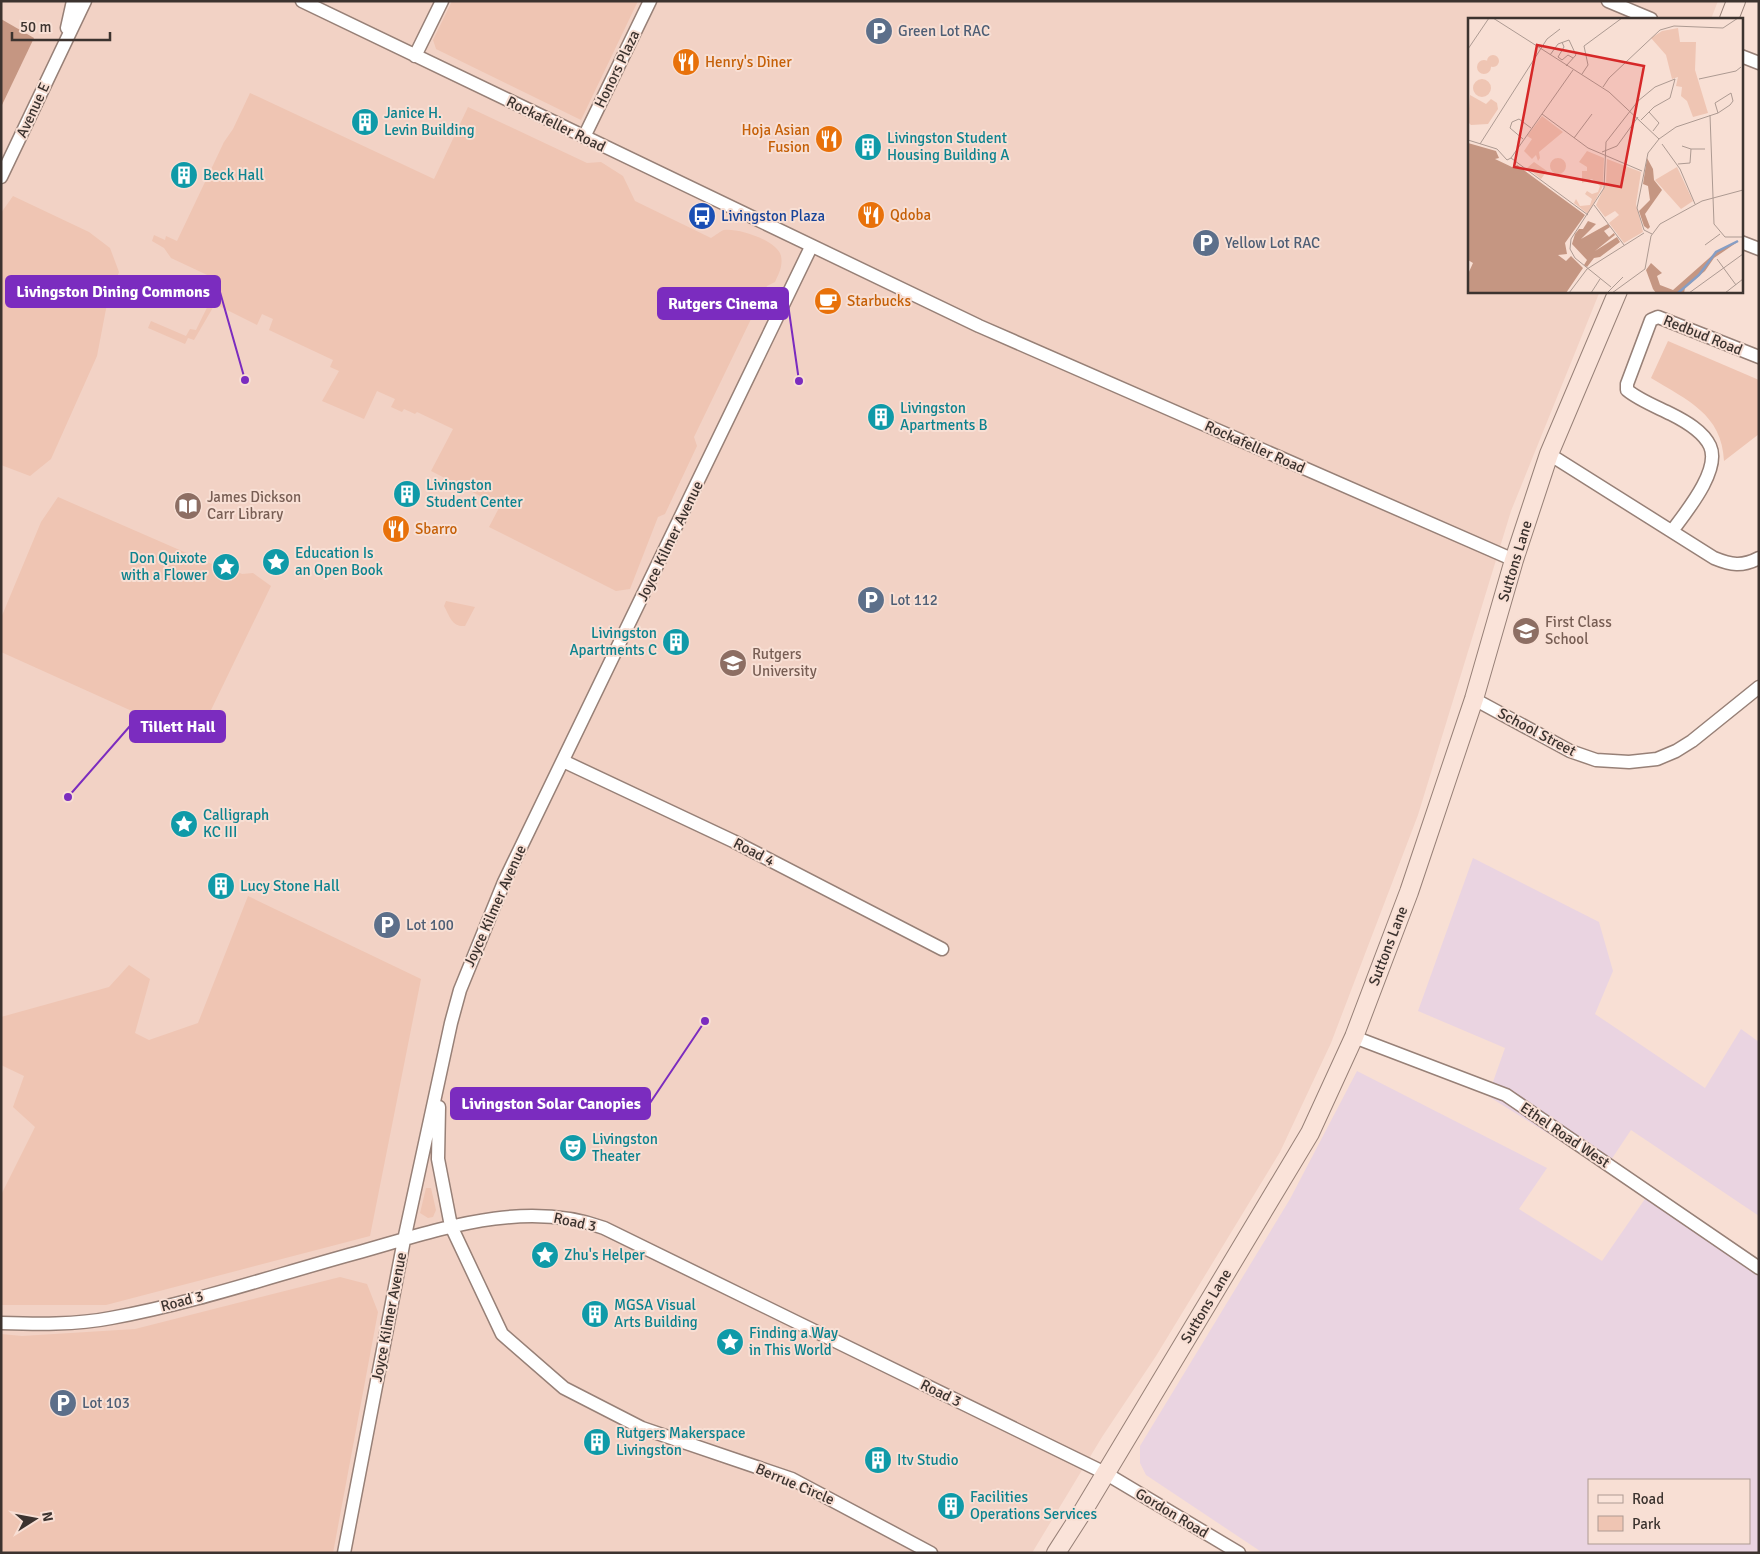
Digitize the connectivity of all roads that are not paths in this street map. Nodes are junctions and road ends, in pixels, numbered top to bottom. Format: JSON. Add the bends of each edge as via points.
{"nodes":[{"id":1,"x":73,"y":1,"type":"edge"},
{"id":2,"x":84,"y":1,"type":"edge"},
{"id":3,"x":302,"y":1,"type":"edge"},
{"id":4,"x":442,"y":1,"type":"edge"},
{"id":5,"x":650,"y":1,"type":"edge"},
{"id":6,"x":1608,"y":1,"type":"edge"},
{"id":7,"x":1736,"y":1,"type":"edge"},
{"id":8,"x":1649,"y":18,"type":"edge"},
{"id":9,"x":1729,"y":18,"type":"edge"},
{"id":10,"x":64,"y":43,"type":"junction"},
{"id":11,"x":415,"y":56,"type":"junction"},
{"id":12,"x":1742,"y":56,"type":"edge"},
{"id":13,"x":1759,"y":64,"type":"edge"},
{"id":14,"x":584,"y":137,"type":"junction"},
{"id":15,"x":1,"y":176,"type":"edge"},
{"id":16,"x":1742,"y":242,"type":"edge"},
{"id":17,"x":811,"y":247,"type":"junction"},
{"id":18,"x":1759,"y":249,"type":"edge"},
{"id":19,"x":1618,"y":292,"type":"edge"},
{"id":20,"x":1759,"y":357,"type":"edge"},
{"id":21,"x":1549,"y":454,"type":"junction"},
{"id":22,"x":1672,"y":531,"type":"junction"},
{"id":23,"x":1759,"y":558,"type":"edge"},
{"id":24,"x":1514,"y":560,"type":"junction"},
{"id":25,"x":1759,"y":687,"type":"edge"},
{"id":26,"x":1474,"y":699,"type":"junction"},
{"id":27,"x":563,"y":761,"type":"junction"},
{"id":28,"x":942,"y":949,"type":"dead end"},
{"id":29,"x":1354,"y":1038,"type":"junction"},
{"id":30,"x":440,"y":1082,"type":"junction"},
{"id":31,"x":451,"y":1226,"type":"junction"},
{"id":32,"x":404,"y":1240,"type":"junction"},
{"id":33,"x":1759,"y":1268,"type":"edge"},
{"id":34,"x":1,"y":1323,"type":"edge"},
{"id":35,"x":1105,"y":1473,"type":"junction"},
{"id":36,"x":344,"y":1553,"type":"edge"},
{"id":37,"x":931,"y":1553,"type":"edge"},
{"id":38,"x":1056,"y":1553,"type":"edge"},
{"id":39,"x":1239,"y":1553,"type":"edge"}],
"edges":[{"from":1,"to":10,"type":"street","name":"Avenue E"},
{"from":2,"to":10,"type":"street","name":"Avenue E"},
{"from":3,"to":11,"type":"street","name":"Rockafeller Road"},
{"from":4,"to":11,"type":"street"},
{"from":5,"to":14,"type":"street","name":"Honors Plaza"},
{"from":6,"to":8,"type":"street"},
{"from":7,"to":9,"type":"street"},
{"from":10,"to":15,"type":"street","name":"Avenue E"},
{"from":11,"to":14,"type":"street","name":"Rockafeller Road"},
{"from":12,"to":13,"type":"street"},
{"from":14,"to":17,"type":"street","name":"Rockafeller Road"},
{"from":16,"to":18,"type":"street"},
{"from":17,"to":24,"type":"street","name":"Rockafeller Road","via":[[996,333]]},
{"from":17,"to":27,"type":"street","name":"Joyce Kilmer Avenue"},
{"from":19,"to":21,"type":"street","name":"Suttons Lane"},
{"from":20,"to":22,"type":"street","name":"Redbud Road","via":[[1658,316],[1651,320],[1627,390],[1686,422],[1701,434],[1712,455],[1706,480]]},
{"from":21,"to":22,"type":"street"},
{"from":21,"to":24,"type":"street","name":"Suttons Lane"},
{"from":22,"to":23,"type":"street","via":[[1726,563],[1747,564]]},
{"from":24,"to":26,"type":"street","name":"Suttons Lane"},
{"from":25,"to":26,"type":"street","name":"School Street","via":[[1676,751],[1657,759],[1629,762],[1596,760],[1570,751]]},
{"from":26,"to":29,"type":"street","name":"Suttons Lane","via":[[1409,892]]},
{"from":27,"to":28,"type":"street","name":"Road 4","via":[[733,841]]},
{"from":27,"to":30,"type":"street","name":"Joyce Kilmer Avenue","via":[[504,882],[474,953],[458,998]]},
{"from":29,"to":33,"type":"street","name":"Ethel Road West","via":[[1506,1095]]},
{"from":29,"to":35,"type":"street","name":"Suttons Lane","via":[[1310,1133]]},
{"from":30,"to":31,"type":"street","name":"Joyce Kilmer Avenue","via":[[438,1160]]},
{"from":30,"to":32,"type":"street","name":"Joyce Kilmer Avenue"},
{"from":31,"to":32,"type":"street","name":"Road 3"},
{"from":31,"to":35,"type":"street","name":"Road 3","via":[[512,1216],[551,1216],[574,1218],[602,1227]]},
{"from":31,"to":37,"type":"street","name":"Berrue Circle","via":[[502,1334],[564,1388],[642,1428],[792,1479]]},
{"from":32,"to":34,"type":"street","name":"Road 3","via":[[109,1319]]},
{"from":32,"to":36,"type":"street","name":"Joyce Kilmer Avenue"},
{"from":35,"to":38,"type":"street","name":"Suttons Lane"},
{"from":35,"to":39,"type":"street","name":"Gordon Road"}]}
